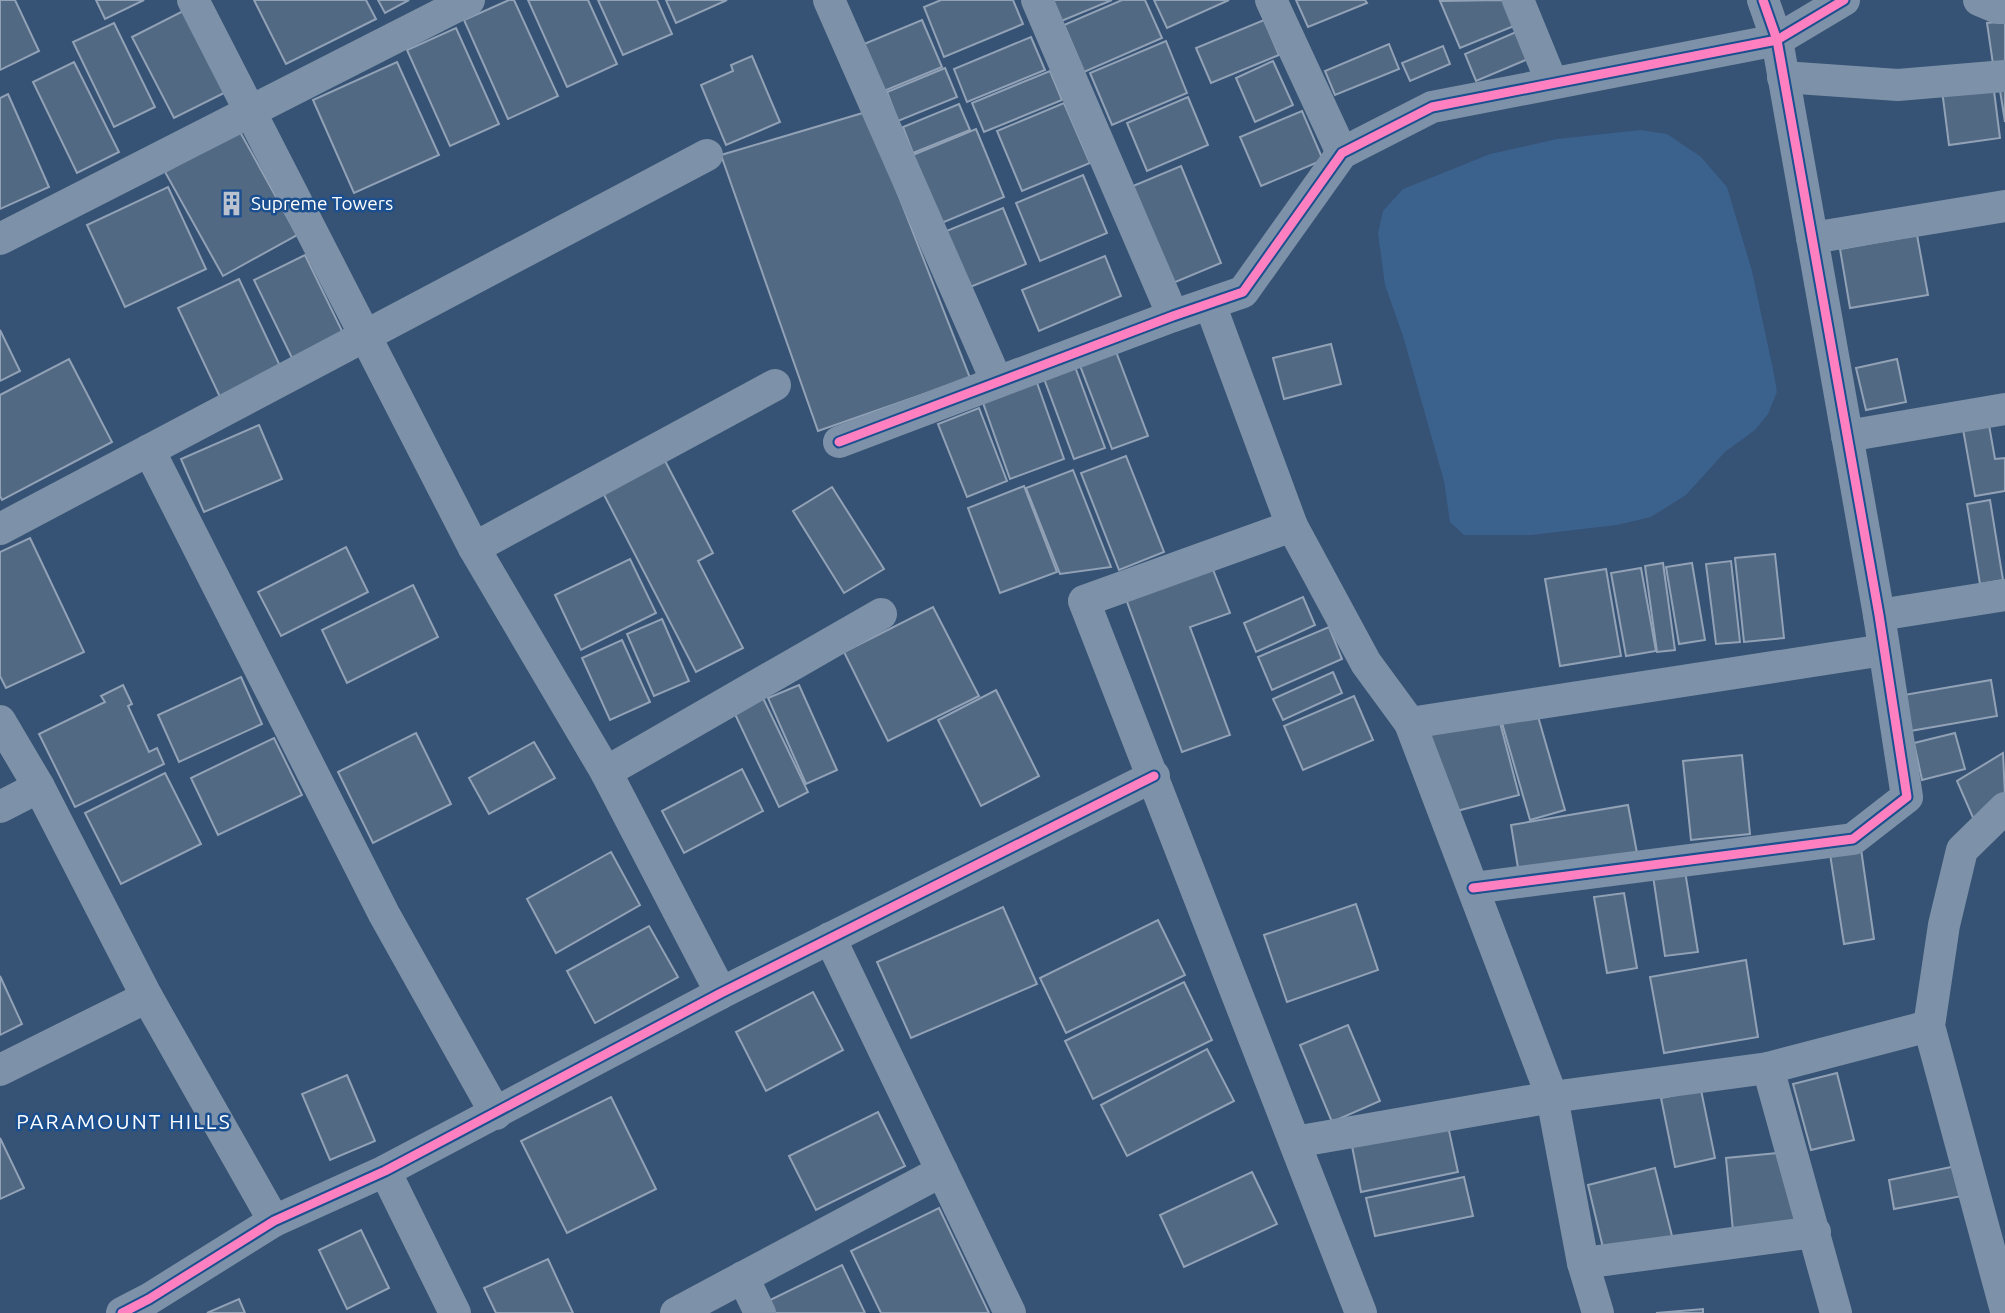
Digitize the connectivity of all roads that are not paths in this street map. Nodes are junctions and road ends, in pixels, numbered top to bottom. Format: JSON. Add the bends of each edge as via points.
{"nodes":[{"id":1,"x":193,"y":0,"type":"edge"},
{"id":2,"x":469,"y":0,"type":"edge"},
{"id":3,"x":829,"y":0,"type":"edge"},
{"id":4,"x":1037,"y":0,"type":"edge"},
{"id":5,"x":1271,"y":0,"type":"edge"},
{"id":6,"x":1518,"y":0,"type":"edge"},
{"id":7,"x":1763,"y":0,"type":"edge"},
{"id":8,"x":1844,"y":0,"type":"edge"},
{"id":9,"x":1979,"y":0,"type":"edge"},
{"id":10,"x":2005,"y":8,"type":"edge"},
{"id":11,"x":1777,"y":40,"type":"junction"},
{"id":12,"x":2005,"y":76,"type":"edge"},
{"id":13,"x":1783,"y":77,"type":"junction"},
{"id":14,"x":1552,"y":83,"type":"junction"},
{"id":15,"x":250,"y":111,"type":"junction"},
{"id":16,"x":1342,"y":153,"type":"junction"},
{"id":17,"x":708,"y":155,"type":"dead end"},
{"id":18,"x":2005,"y":206,"type":"edge"},
{"id":19,"x":1812,"y":238,"type":"junction"},
{"id":20,"x":0,"y":239,"type":"edge"},
{"id":21,"x":1210,"y":304,"type":"junction"},
{"id":22,"x":1173,"y":316,"type":"junction"},
{"id":23,"x":364,"y":336,"type":"junction"},
{"id":24,"x":997,"y":382,"type":"junction"},
{"id":25,"x":775,"y":385,"type":"dead end"},
{"id":26,"x":2005,"y":409,"type":"edge"},
{"id":27,"x":1847,"y":436,"type":"junction"},
{"id":28,"x":839,"y":442,"type":"dead end"},
{"id":29,"x":149,"y":450,"type":"junction"},
{"id":30,"x":1292,"y":526,"type":"junction"},
{"id":31,"x":0,"y":529,"type":"edge"},
{"id":32,"x":474,"y":548,"type":"junction"},
{"id":33,"x":2005,"y":595,"type":"edge"},
{"id":34,"x":881,"y":614,"type":"dead end"},
{"id":35,"x":1879,"y":614,"type":"junction"},
{"id":36,"x":1884,"y":650,"type":"junction"},
{"id":37,"x":0,"y":721,"type":"edge"},
{"id":38,"x":1410,"y":723,"type":"junction"},
{"id":39,"x":606,"y":772,"type":"junction"},
{"id":40,"x":1154,"y":776,"type":"junction"},
{"id":41,"x":38,"y":787,"type":"junction"},
{"id":42,"x":0,"y":807,"type":"edge"},
{"id":43,"x":2005,"y":808,"type":"edge"},
{"id":44,"x":1473,"y":888,"type":"junction"},
{"id":45,"x":830,"y":938,"type":"junction"},
{"id":46,"x":721,"y":993,"type":"junction"},
{"id":47,"x":147,"y":997,"type":"junction"},
{"id":48,"x":1929,"y":1026,"type":"junction"},
{"id":49,"x":1768,"y":1068,"type":"junction"},
{"id":50,"x":0,"y":1070,"type":"edge"},
{"id":51,"x":1552,"y":1097,"type":"junction"},
{"id":52,"x":496,"y":1114,"type":"junction"},
{"id":53,"x":1295,"y":1142,"type":"junction"},
{"id":54,"x":385,"y":1171,"type":"junction"},
{"id":55,"x":942,"y":1171,"type":"junction"},
{"id":56,"x":274,"y":1221,"type":"junction"},
{"id":57,"x":1815,"y":1232,"type":"junction"},
{"id":58,"x":1583,"y":1263,"type":"junction"},
{"id":59,"x":743,"y":1277,"type":"junction"},
{"id":60,"x":2005,"y":1307,"type":"edge"},
{"id":61,"x":142,"y":1308,"type":"edge"},
{"id":62,"x":455,"y":1313,"type":"edge"},
{"id":63,"x":676,"y":1313,"type":"edge"},
{"id":64,"x":760,"y":1313,"type":"edge"},
{"id":65,"x":1010,"y":1313,"type":"edge"},
{"id":66,"x":1362,"y":1313,"type":"edge"},
{"id":67,"x":1598,"y":1313,"type":"edge"},
{"id":68,"x":1836,"y":1313,"type":"edge"}],
"edges":[{"from":1,"to":15,"type":"street"},
{"from":2,"to":15,"type":"street"},
{"from":3,"to":24,"type":"street"},
{"from":4,"to":22,"type":"street"},
{"from":5,"to":16,"type":"street"},
{"from":6,"to":14,"type":"street"},
{"from":7,"to":11,"type":"street"},
{"from":8,"to":11,"type":"street"},
{"from":9,"to":10,"type":"street"},
{"from":11,"to":13,"type":"street"},
{"from":11,"to":14,"type":"street"},
{"from":12,"to":13,"type":"street","via":[[1898,85]]},
{"from":13,"to":19,"type":"street"},
{"from":14,"to":16,"type":"street","via":[[1432,107]]},
{"from":15,"to":20,"type":"street"},
{"from":15,"to":23,"type":"street"},
{"from":16,"to":21,"type":"street","via":[[1243,292]]},
{"from":17,"to":23,"type":"street"},
{"from":18,"to":19,"type":"street"},
{"from":19,"to":27,"type":"street"},
{"from":21,"to":22,"type":"street"},
{"from":21,"to":30,"type":"street"},
{"from":22,"to":24,"type":"street"},
{"from":23,"to":29,"type":"street"},
{"from":23,"to":32,"type":"street"},
{"from":24,"to":28,"type":"street"},
{"from":25,"to":32,"type":"street"},
{"from":26,"to":27,"type":"street"},
{"from":27,"to":35,"type":"street"},
{"from":29,"to":31,"type":"street"},
{"from":29,"to":52,"type":"street","via":[[384,914]]},
{"from":30,"to":38,"type":"street","via":[[1366,663]]},
{"from":30,"to":40,"type":"street","via":[[1084,601]]},
{"from":32,"to":39,"type":"street"},
{"from":33,"to":35,"type":"street"},
{"from":34,"to":39,"type":"street"},
{"from":35,"to":36,"type":"street"},
{"from":36,"to":38,"type":"street"},
{"from":36,"to":44,"type":"street","via":[[1907,797],[1853,839]]},
{"from":37,"to":41,"type":"street"},
{"from":38,"to":44,"type":"street"},
{"from":39,"to":46,"type":"street"},
{"from":40,"to":45,"type":"street"},
{"from":40,"to":53,"type":"street"},
{"from":41,"to":42,"type":"street"},
{"from":41,"to":47,"type":"street"},
{"from":43,"to":48,"type":"street","via":[[1962,850],[1944,925]]},
{"from":44,"to":51,"type":"street"},
{"from":45,"to":46,"type":"street"},
{"from":45,"to":55,"type":"street"},
{"from":46,"to":52,"type":"street"},
{"from":47,"to":50,"type":"street"},
{"from":47,"to":56,"type":"street"},
{"from":48,"to":49,"type":"street"},
{"from":48,"to":60,"type":"street"},
{"from":49,"to":51,"type":"street"},
{"from":49,"to":57,"type":"street"},
{"from":51,"to":53,"type":"street"},
{"from":51,"to":58,"type":"street"},
{"from":52,"to":54,"type":"street"},
{"from":53,"to":66,"type":"street"},
{"from":54,"to":56,"type":"street"},
{"from":54,"to":62,"type":"street"},
{"from":55,"to":59,"type":"street"},
{"from":55,"to":65,"type":"street"},
{"from":56,"to":61,"type":"street"},
{"from":57,"to":58,"type":"street"},
{"from":57,"to":68,"type":"street"},
{"from":58,"to":67,"type":"street"},
{"from":59,"to":63,"type":"street"},
{"from":59,"to":64,"type":"street"}]}
